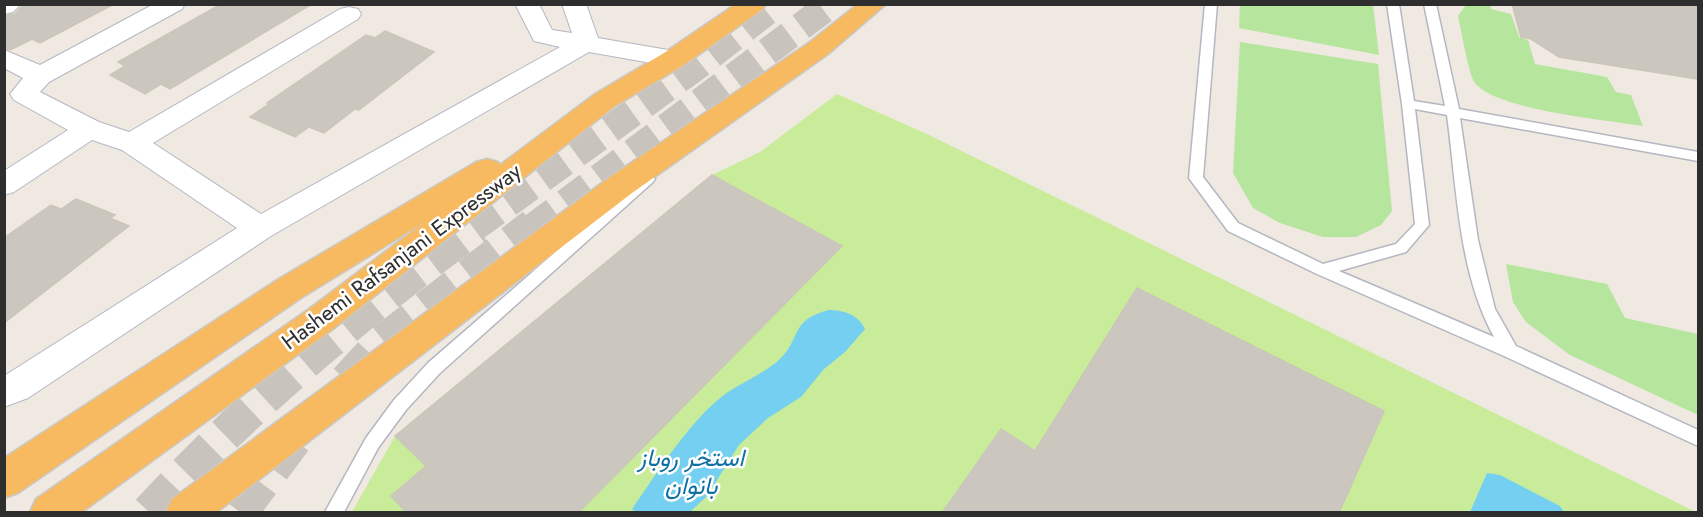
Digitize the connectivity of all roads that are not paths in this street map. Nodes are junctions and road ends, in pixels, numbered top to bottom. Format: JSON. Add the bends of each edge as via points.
{"nodes":[{"id":1,"x":9,"y":4,"type":"edge"},
{"id":2,"x":173,"y":4,"type":"edge"},
{"id":3,"x":527,"y":4,"type":"edge"},
{"id":4,"x":574,"y":4,"type":"edge"},
{"id":5,"x":754,"y":4,"type":"edge"},
{"id":6,"x":874,"y":4,"type":"edge"},
{"id":7,"x":1211,"y":4,"type":"edge"},
{"id":8,"x":1393,"y":4,"type":"edge"},
{"id":9,"x":1430,"y":4,"type":"edge"},
{"id":10,"x":4,"y":7,"type":"edge"},
{"id":11,"x":349,"y":14,"type":"dead end"},
{"id":12,"x":587,"y":42,"type":"junction"},
{"id":13,"x":4,"y":58,"type":"edge"},
{"id":14,"x":674,"y":59,"type":"junction"},
{"id":15,"x":40,"y":76,"type":"junction"},
{"id":16,"x":605,"y":100,"type":"junction"},
{"id":17,"x":1408,"y":104,"type":"junction"},
{"id":18,"x":1453,"y":112,"type":"junction"},
{"id":19,"x":709,"y":125,"type":"junction"},
{"id":20,"x":89,"y":129,"type":"junction"},
{"id":21,"x":132,"y":143,"type":"junction"},
{"id":22,"x":1698,"y":156,"type":"edge"},
{"id":23,"x":4,"y":185,"type":"edge"},
{"id":24,"x":260,"y":228,"type":"junction"},
{"id":25,"x":1322,"y":270,"type":"junction"},
{"id":26,"x":1510,"y":351,"type":"junction"},
{"id":27,"x":4,"y":392,"type":"edge"},
{"id":28,"x":1698,"y":438,"type":"edge"},
{"id":29,"x":4,"y":480,"type":"edge"},
{"id":30,"x":50,"y":513,"type":"edge"},
{"id":31,"x":186,"y":513,"type":"edge"},
{"id":32,"x":334,"y":513,"type":"edge"}],
"edges":[{"from":1,"to":10,"type":"street"},
{"from":2,"to":15,"type":"street"},
{"from":3,"to":12,"type":"street","via":[[543,36]]},
{"from":4,"to":12,"type":"street"},
{"from":5,"to":14,"type":"highway","name":"Hashemi Rafsanjani Expressway"},
{"from":6,"to":19,"type":"highway"},
{"from":7,"to":25,"type":"lane","via":[[1196,178],[1233,227]]},
{"from":8,"to":17,"type":"lane"},
{"from":9,"to":18,"type":"lane"},
{"from":11,"to":21,"type":"street"},
{"from":12,"to":14,"type":"street"},
{"from":12,"to":24,"type":"street"},
{"from":13,"to":15,"type":"street"},
{"from":14,"to":16,"type":"highway","name":"Hashemi Rafsanjani Expressway"},
{"from":15,"to":20,"type":"street","via":[[22,94]]},
{"from":16,"to":29,"type":"highway","via":[[289,289]]},
{"from":16,"to":30,"type":"highway","name":"Hashemi Rafsanjani Expressway","via":[[321,319]]},
{"from":17,"to":18,"type":"lane"},
{"from":17,"to":25,"type":"lane","via":[[1422,225],[1401,248]]},
{"from":18,"to":22,"type":"lane"},
{"from":18,"to":26,"type":"lane","via":[[1487,310]]},
{"from":19,"to":31,"type":"highway","via":[[621,185]]},
{"from":19,"to":32,"type":"lane","via":[[434,368],[372,443]]},
{"from":20,"to":21,"type":"street"},
{"from":20,"to":23,"type":"street"},
{"from":21,"to":24,"type":"street"},
{"from":24,"to":27,"type":"street"},
{"from":25,"to":26,"type":"lane"},
{"from":26,"to":28,"type":"lane"}]}
